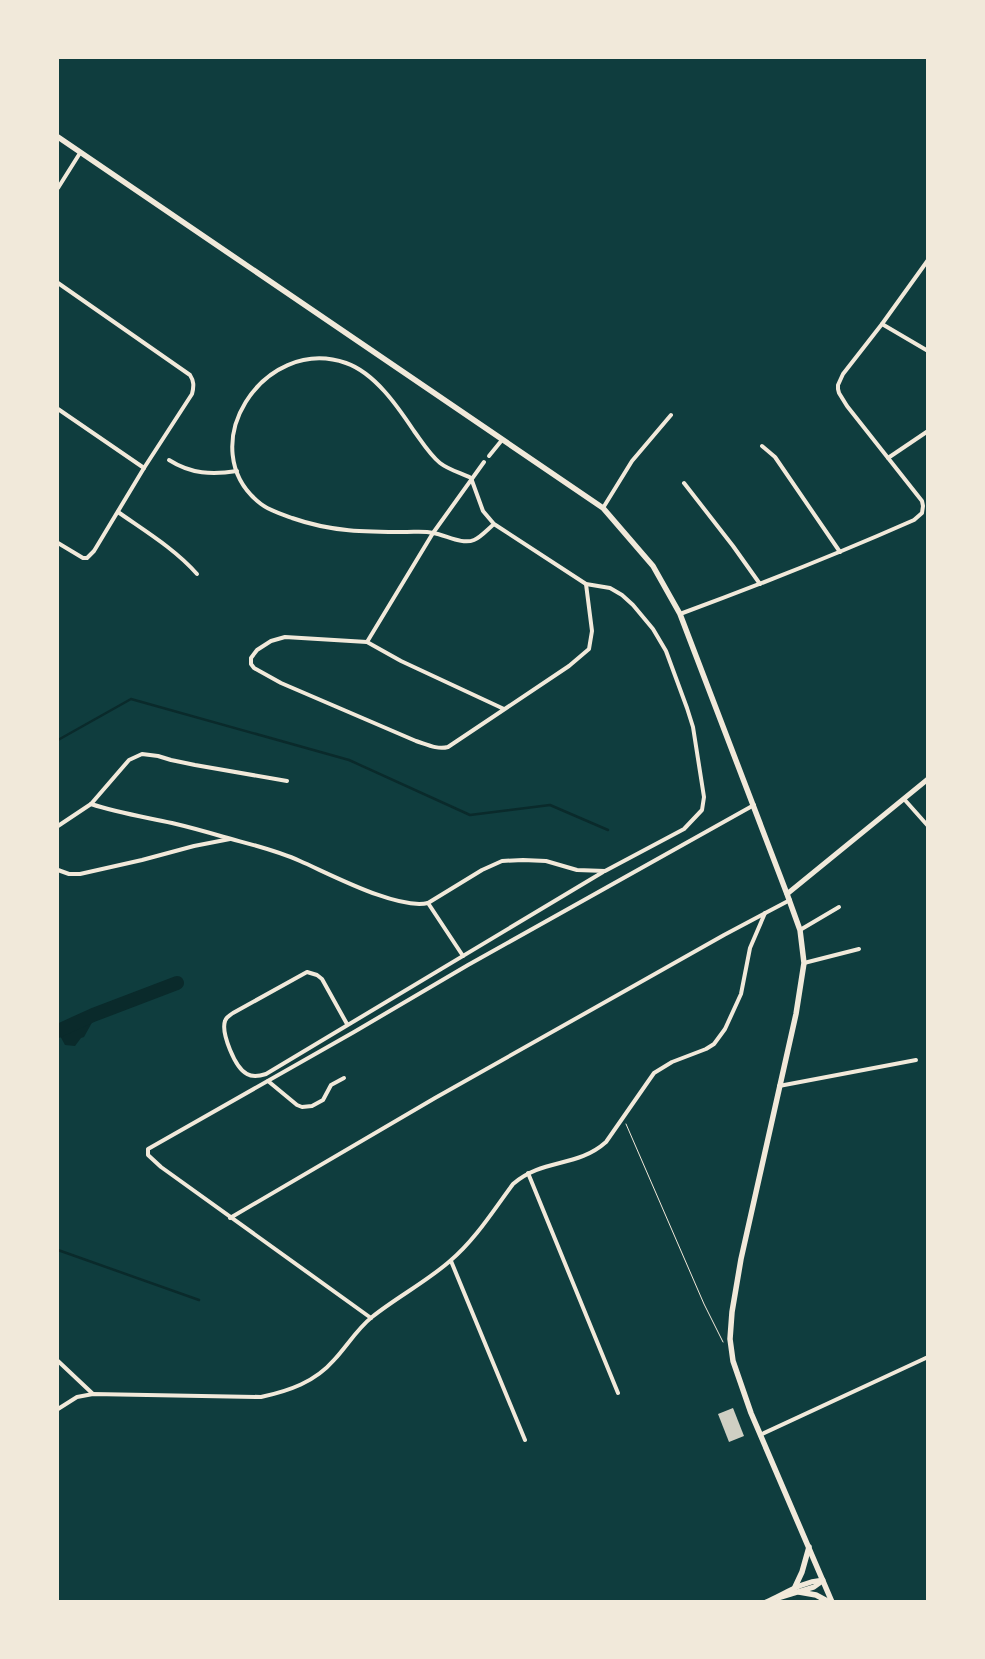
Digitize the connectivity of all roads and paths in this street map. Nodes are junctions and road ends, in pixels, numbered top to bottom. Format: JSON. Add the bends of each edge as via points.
{"nodes":[{"id":1,"x":58,"y":137,"type":"edge"},
{"id":2,"x":80,"y":153,"type":"junction"},
{"id":3,"x":58,"y":188,"type":"edge"},
{"id":4,"x":928,"y":260,"type":"edge"},
{"id":5,"x":58,"y":283,"type":"edge"},
{"id":6,"x":882,"y":324,"type":"junction"},
{"id":7,"x":928,"y":351,"type":"edge"},
{"id":8,"x":58,"y":409,"type":"edge"},
{"id":9,"x":671,"y":415,"type":"dead end"},
{"id":10,"x":928,"y":431,"type":"edge"},
{"id":11,"x":502,"y":440,"type":"junction"},
{"id":12,"x":762,"y":446,"type":"dead end"},
{"id":13,"x":489,"y":456,"type":"dead end"},
{"id":14,"x":888,"y":458,"type":"junction"},
{"id":15,"x":169,"y":460,"type":"dead end"},
{"id":16,"x":484,"y":462,"type":"dead end"},
{"id":17,"x":144,"y":468,"type":"junction"},
{"id":18,"x":237,"y":471,"type":"junction"},
{"id":19,"x":471,"y":478,"type":"junction"},
{"id":20,"x":684,"y":483,"type":"dead end"},
{"id":21,"x":603,"y":508,"type":"junction"},
{"id":22,"x":118,"y":512,"type":"junction"},
{"id":23,"x":494,"y":524,"type":"junction"},
{"id":24,"x":433,"y":532,"type":"junction"},
{"id":25,"x":58,"y":543,"type":"edge"},
{"id":26,"x":840,"y":552,"type":"junction"},
{"id":27,"x":198,"y":574,"type":"dead end"},
{"id":28,"x":586,"y":584,"type":"junction"},
{"id":29,"x":760,"y":584,"type":"junction"},
{"id":30,"x":680,"y":614,"type":"junction"},
{"id":31,"x":367,"y":642,"type":"junction"},
{"id":32,"x":504,"y":709,"type":"junction"},
{"id":33,"x":928,"y":779,"type":"edge"},
{"id":34,"x":287,"y":782,"type":"dead end"},
{"id":35,"x":904,"y":799,"type":"junction"},
{"id":36,"x":91,"y":804,"type":"junction"},
{"id":37,"x":754,"y":805,"type":"junction"},
{"id":38,"x":58,"y":826,"type":"edge"},
{"id":39,"x":928,"y":826,"type":"edge"},
{"id":40,"x":232,"y":839,"type":"junction"},
{"id":41,"x":58,"y":870,"type":"edge"},
{"id":42,"x":605,"y":871,"type":"junction"},
{"id":43,"x":787,"y":894,"type":"junction"},
{"id":44,"x":790,"y":900,"type":"junction"},
{"id":45,"x":428,"y":903,"type":"junction"},
{"id":46,"x":839,"y":907,"type":"dead end"},
{"id":47,"x":765,"y":913,"type":"junction"},
{"id":48,"x":800,"y":930,"type":"junction"},
{"id":49,"x":859,"y":949,"type":"dead end"},
{"id":50,"x":463,"y":956,"type":"junction"},
{"id":51,"x":804,"y":963,"type":"junction"},
{"id":52,"x":347,"y":1024,"type":"junction"},
{"id":53,"x":916,"y":1060,"type":"dead end"},
{"id":54,"x":344,"y":1078,"type":"dead end"},
{"id":55,"x":268,"y":1081,"type":"junction"},
{"id":56,"x":779,"y":1086,"type":"junction"},
{"id":57,"x":623,"y":1116,"type":"junction"},
{"id":58,"x":528,"y":1173,"type":"junction"},
{"id":59,"x":230,"y":1218,"type":"junction"},
{"id":60,"x":451,"y":1261,"type":"junction"},
{"id":61,"x":371,"y":1318,"type":"junction"},
{"id":62,"x":725,"y":1345,"type":"dead end"},
{"id":63,"x":928,"y":1357,"type":"edge"},
{"id":64,"x":58,"y":1361,"type":"edge"},
{"id":65,"x":618,"y":1393,"type":"dead end"},
{"id":66,"x":93,"y":1394,"type":"junction"},
{"id":67,"x":58,"y":1409,"type":"edge"},
{"id":68,"x":760,"y":1435,"type":"junction"},
{"id":69,"x":525,"y":1440,"type":"dead end"},
{"id":70,"x":809,"y":1545,"type":"junction"},
{"id":71,"x":823,"y":1580,"type":"junction"},
{"id":72,"x":797,"y":1590,"type":"junction"},
{"id":73,"x":768,"y":1601,"type":"edge"},
{"id":74,"x":831,"y":1602,"type":"edge"}],
"edges":[{"from":1,"to":2,"type":"main road"},
{"from":2,"to":3,"type":"street"},
{"from":2,"to":11,"type":"main road"},
{"from":4,"to":6,"type":"street"},
{"from":5,"to":17,"type":"street","via":[[190,374],[194,380],[192,394]]},
{"from":6,"to":7,"type":"street"},
{"from":6,"to":14,"type":"street","via":[[843,374],[838,389],[847,406]]},
{"from":8,"to":17,"type":"street"},
{"from":9,"to":21,"type":"street","via":[[632,461]]},
{"from":10,"to":14,"type":"street"},
{"from":11,"to":13,"type":"street"},
{"from":11,"to":21,"type":"main road"},
{"from":12,"to":26,"type":"street","via":[[775,456]]},
{"from":14,"to":26,"type":"street","via":[[922,501],[922,514]]},
{"from":15,"to":18,"type":"street","via":[[189,471],[220,474]]},
{"from":16,"to":19,"type":"street"},
{"from":17,"to":22,"type":"street"},
{"from":18,"to":19,"type":"street","via":[[232,440],[237,417],[253,392],[285,365],[310,358],[347,363],[367,376],[395,403],[425,448],[440,463]]},
{"from":18,"to":24,"type":"street","via":[[262,505],[310,524],[348,532]]},
{"from":19,"to":23,"type":"street","via":[[483,511]]},
{"from":19,"to":24,"type":"street"},
{"from":20,"to":29,"type":"street"},
{"from":21,"to":30,"type":"main road","via":[[653,566]]},
{"from":22,"to":25,"type":"street","via":[[87,558]]},
{"from":22,"to":27,"type":"street"},
{"from":23,"to":24,"type":"street","via":[[470,542]]},
{"from":23,"to":28,"type":"street"},
{"from":24,"to":31,"type":"street"},
{"from":26,"to":29,"type":"street"},
{"from":28,"to":32,"type":"street","via":[[592,631],[589,649]]},
{"from":28,"to":42,"type":"street","via":[[610,588],[622,595],[653,629],[666,651],[693,727],[704,797],[702,810],[684,829]]},
{"from":29,"to":30,"type":"street"},
{"from":30,"to":37,"type":"main road"},
{"from":31,"to":32,"type":"street"},
{"from":31,"to":32,"type":"street","via":[[285,637],[257,650],[251,664],[281,683],[438,748],[448,746]]},
{"from":33,"to":35,"type":"main road"},
{"from":34,"to":36,"type":"street","via":[[142,754],[129,760]]},
{"from":35,"to":39,"type":"street"},
{"from":35,"to":43,"type":"main road"},
{"from":36,"to":38,"type":"street"},
{"from":36,"to":40,"type":"street"},
{"from":37,"to":43,"type":"main road"},
{"from":37,"to":55,"type":"street"},
{"from":40,"to":41,"type":"street","via":[[80,874]]},
{"from":40,"to":45,"type":"street","via":[[297,860],[398,901],[419,905]]},
{"from":42,"to":45,"type":"street","via":[[587,871],[546,861],[502,861]]},
{"from":42,"to":50,"type":"street"},
{"from":43,"to":44,"type":"main road"},
{"from":44,"to":47,"type":"street"},
{"from":44,"to":48,"type":"main road"},
{"from":45,"to":50,"type":"street"},
{"from":46,"to":48,"type":"street"},
{"from":47,"to":57,"type":"street","via":[[750,948],[741,994],[725,1029],[706,1049],[654,1073]]},
{"from":47,"to":59,"type":"street","via":[[435,1098]]},
{"from":48,"to":51,"type":"main road"},
{"from":49,"to":51,"type":"street"},
{"from":50,"to":52,"type":"street"},
{"from":51,"to":56,"type":"main road"},
{"from":52,"to":52,"type":"street","via":[[322,979],[307,972],[226,1018],[224,1030],[230,1052],[240,1068],[247,1074],[260,1076]]},
{"from":53,"to":56,"type":"street"},
{"from":54,"to":55,"type":"street","via":[[331,1085],[323,1100],[302,1107]]},
{"from":55,"to":59,"type":"street","via":[[147,1151],[161,1167]]},
{"from":56,"to":68,"type":"main road","via":[[741,1259],[730,1339],[733,1361]]},
{"from":57,"to":58,"type":"street","via":[[606,1142],[590,1154]]},
{"from":57,"to":62,"type":"path","via":[[704,1304]]},
{"from":58,"to":60,"type":"street","via":[[513,1184],[473,1238]]},
{"from":58,"to":65,"type":"street"},
{"from":59,"to":61,"type":"street"},
{"from":60,"to":61,"type":"street"},
{"from":60,"to":69,"type":"street"},
{"from":61,"to":66,"type":"street","via":[[324,1370],[302,1385],[275,1394],[261,1397]]},
{"from":63,"to":68,"type":"street"},
{"from":64,"to":66,"type":"street"},
{"from":66,"to":67,"type":"street","via":[[78,1397]]},
{"from":68,"to":70,"type":"main road"},
{"from":70,"to":71,"type":"main road"},
{"from":70,"to":72,"type":"main road"},
{"from":71,"to":72,"type":"main road","via":[[812,1581]]},
{"from":71,"to":74,"type":"main road"},
{"from":72,"to":73,"type":"main road"},
{"from":72,"to":74,"type":"main road"}]}
